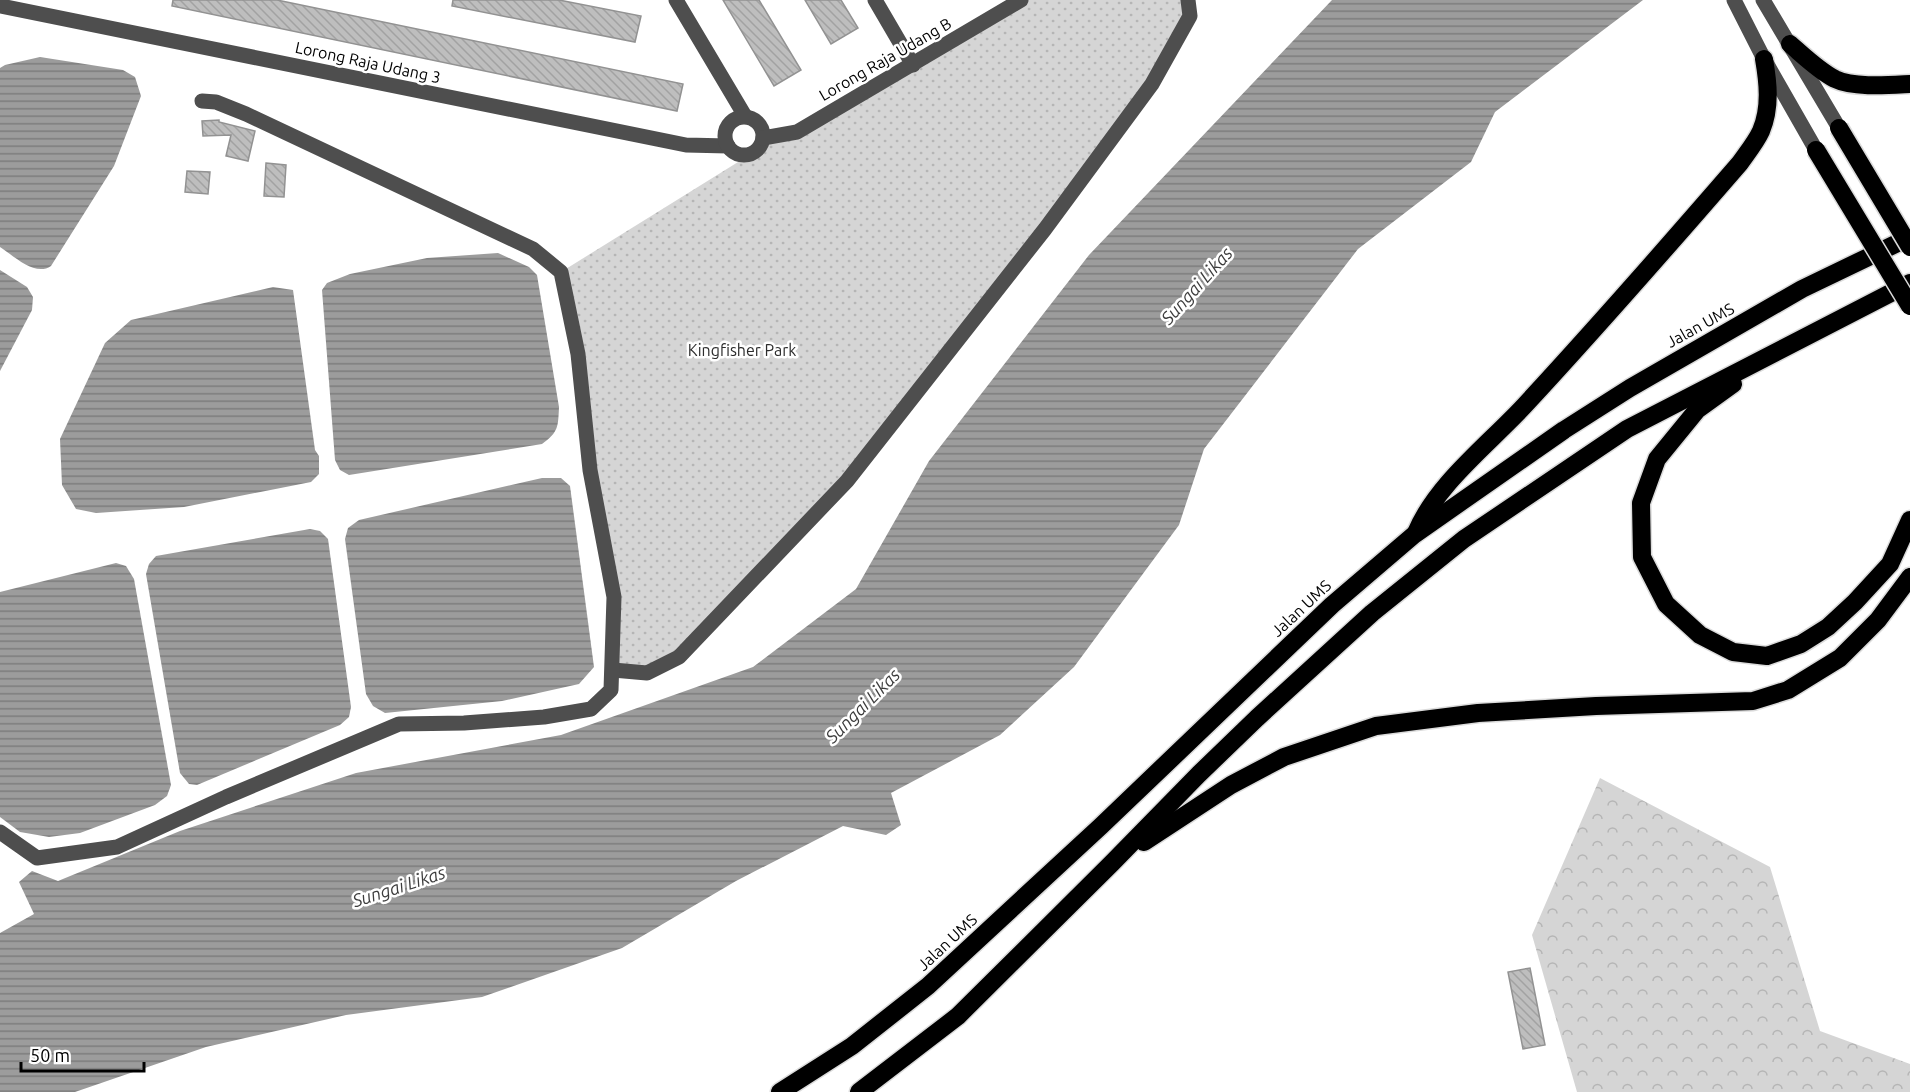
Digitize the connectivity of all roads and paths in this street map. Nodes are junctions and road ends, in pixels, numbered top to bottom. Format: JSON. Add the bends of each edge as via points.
{"nodes":[{"id":1,"x":676,"y":0,"type":"edge"},
{"id":2,"x":875,"y":0,"type":"edge"},
{"id":3,"x":1021,"y":0,"type":"edge"},
{"id":4,"x":1188,"y":0,"type":"edge"},
{"id":5,"x":1734,"y":0,"type":"edge"},
{"id":6,"x":1763,"y":0,"type":"edge"},
{"id":7,"x":1,"y":5,"type":"edge"},
{"id":8,"x":1790,"y":44,"type":"junction"},
{"id":9,"x":1764,"y":59,"type":"junction"},
{"id":10,"x":913,"y":65,"type":"junction"},
{"id":11,"x":1910,"y":84,"type":"edge"},
{"id":12,"x":202,"y":101,"type":"dead end"},
{"id":13,"x":745,"y":116,"type":"junction"},
{"id":14,"x":1839,"y":129,"type":"joint"},
{"id":15,"x":763,"y":138,"type":"junction"},
{"id":16,"x":728,"y":146,"type":"junction"},
{"id":17,"x":1816,"y":150,"type":"joint"},
{"id":18,"x":1910,"y":237,"type":"edge"},
{"id":19,"x":1910,"y":247,"type":"edge"},
{"id":20,"x":1910,"y":283,"type":"edge"},
{"id":21,"x":1910,"y":306,"type":"edge"},
{"id":22,"x":1781,"y":350,"type":"junction"},
{"id":23,"x":1910,"y":520,"type":"edge"},
{"id":24,"x":1415,"y":534,"type":"junction"},
{"id":25,"x":1910,"y":577,"type":"edge"},
{"id":26,"x":613,"y":670,"type":"junction"},
{"id":27,"x":0,"y":832,"type":"edge"},
{"id":28,"x":1112,"y":863,"type":"junction"},
{"id":29,"x":780,"y":1092,"type":"edge"},
{"id":30,"x":859,"y":1092,"type":"edge"}],
"edges":[{"from":1,"to":13,"type":"street"},
{"from":2,"to":10,"type":"street"},
{"from":3,"to":10,"type":"street","name":"Lorong Raja Udang B"},
{"from":4,"to":26,"type":"street","via":[[1190,16],[1152,84],[1045,229],[847,481],[679,657],[647,673]]},
{"from":5,"to":9,"type":"street"},
{"from":6,"to":8,"type":"street"},
{"from":7,"to":16,"type":"street","name":"Lorong Raja Udang 3","via":[[686,145]]},
{"from":8,"to":11,"type":"highway","via":[[1837,80],[1876,86]]},
{"from":8,"to":14,"type":"street"},
{"from":9,"to":17,"type":"street"},
{"from":9,"to":24,"type":"highway","via":[[1769,90],[1766,110],[1761,130],[1740,164],[1524,406],[1437,497]]},
{"from":10,"to":15,"type":"street","name":"Lorong Raja Udang B","via":[[797,132]]},
{"from":12,"to":26,"type":"street","via":[[216,102],[246,114],[533,249],[561,272],[578,354],[590,470],[615,597]]},
{"from":13,"to":15,"type":"street","via":[[755,119]]},
{"from":13,"to":16,"type":"street","via":[[732,121],[725,132]]},
{"from":14,"to":19,"type":"highway","bridge":true},
{"from":15,"to":16,"type":"street","via":[[759,149],[748,155],[737,154]]},
{"from":17,"to":21,"type":"highway","bridge":true},
{"from":18,"to":24,"type":"highway","name":"Jalan UMS","via":[[1802,289],[1648,378],[1564,430]]},
{"from":20,"to":22,"type":"highway"},
{"from":22,"to":23,"type":"highway","via":[[1696,410],[1657,459],[1641,502],[1642,557],[1666,604],[1701,635],[1733,652],[1767,656],[1801,644],[1828,627],[1855,602],[1890,564]]},
{"from":22,"to":28,"type":"highway","via":[[1627,429],[1464,539],[1339,643],[1207,766]]},
{"from":24,"to":29,"type":"highway","name":"Jalan UMS","via":[[1332,605],[928,986],[852,1046]]},
{"from":25,"to":28,"type":"highway","via":[[1878,620],[1840,658],[1788,690],[1753,701],[1478,712],[1376,726],[1284,757],[1201,803]]},
{"from":26,"to":27,"type":"street","via":[[611,690],[591,710],[464,723],[399,724],[117,847],[37,858]]},
{"from":28,"to":30,"type":"highway","via":[[958,1016]]}]}
